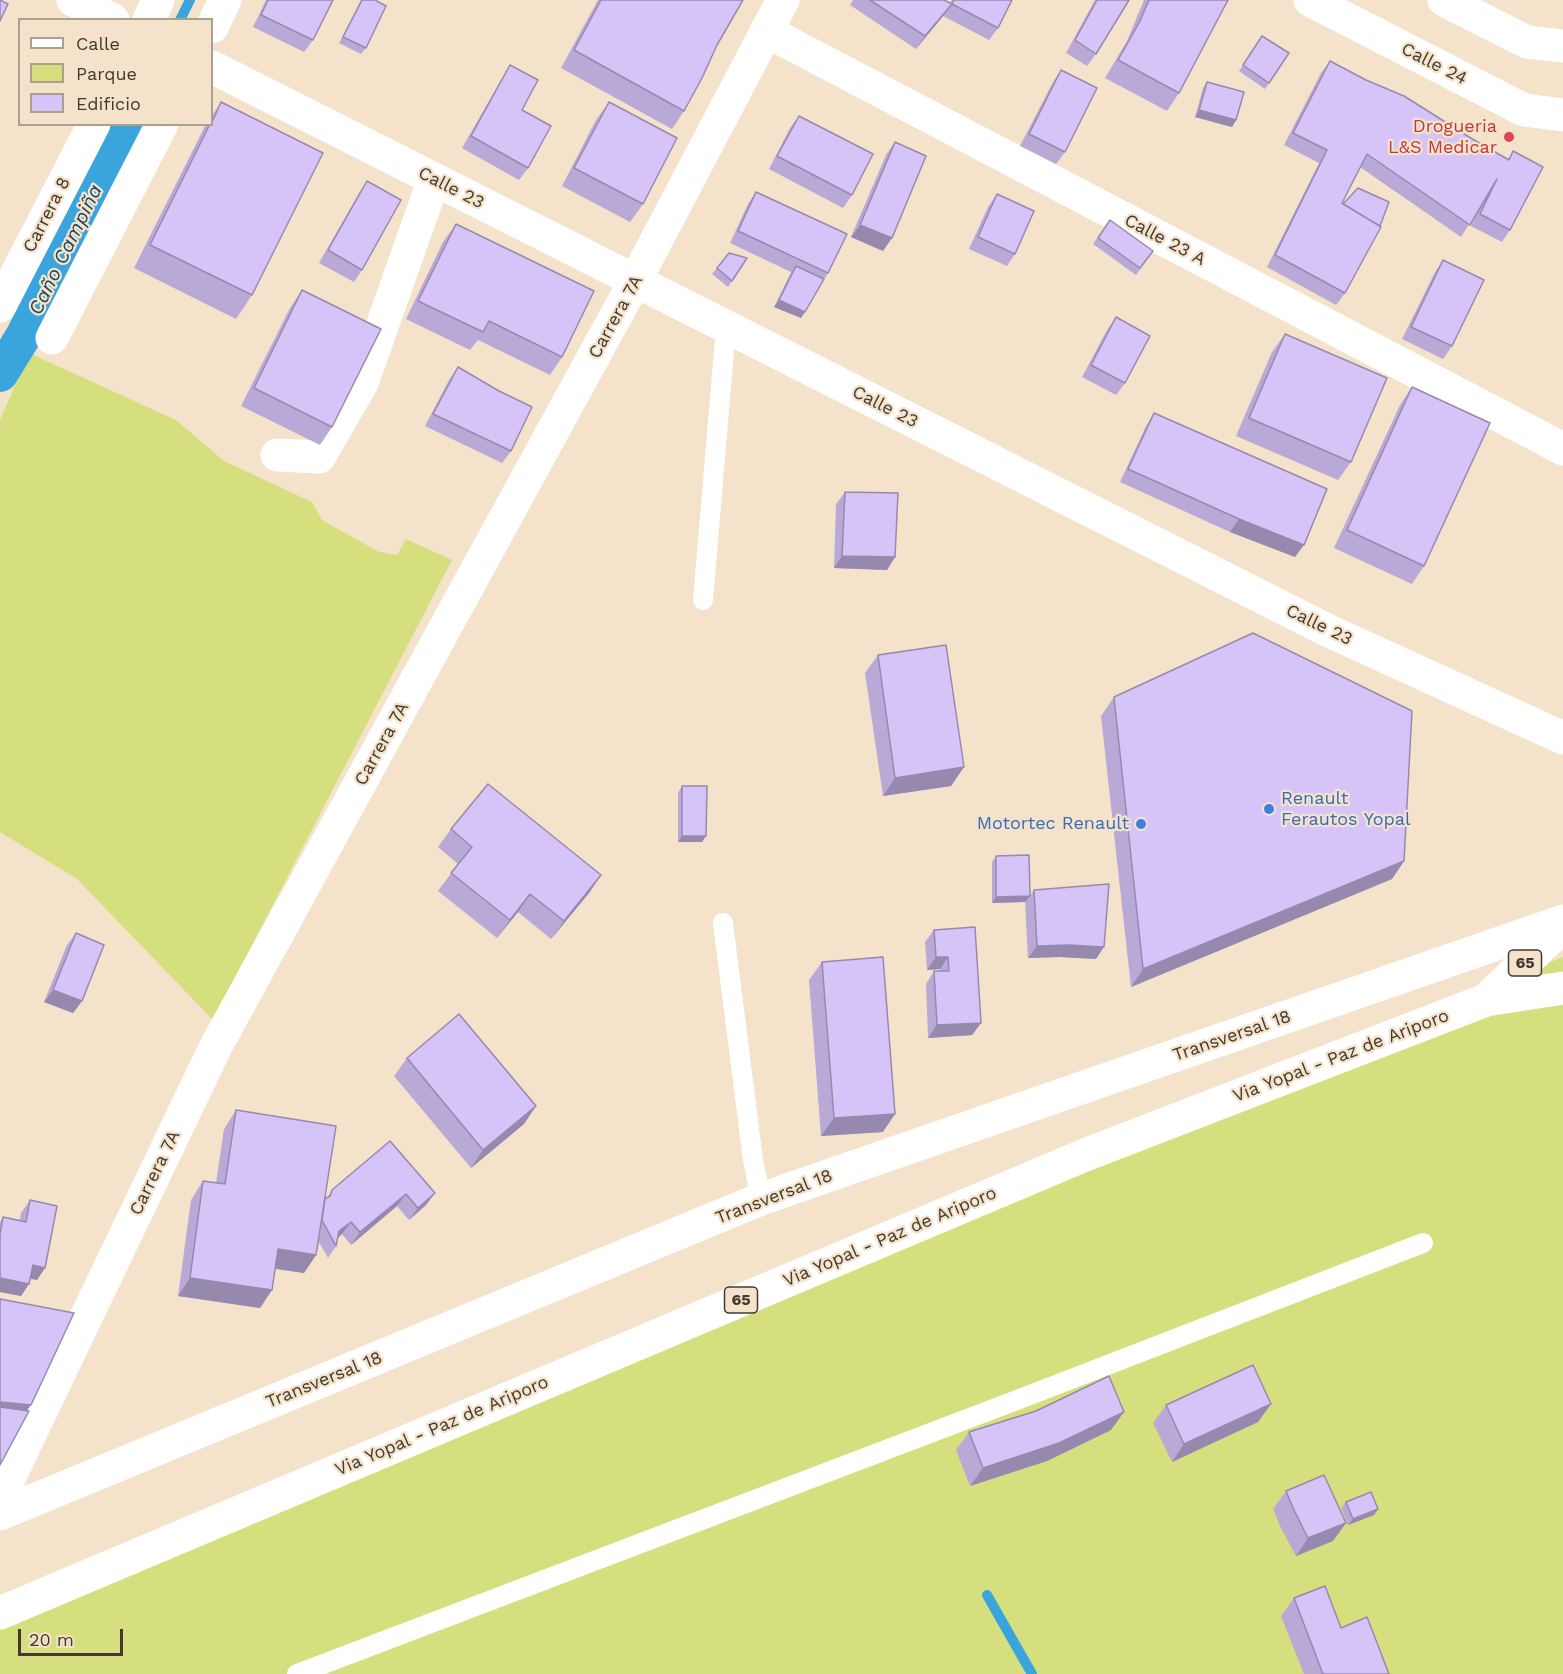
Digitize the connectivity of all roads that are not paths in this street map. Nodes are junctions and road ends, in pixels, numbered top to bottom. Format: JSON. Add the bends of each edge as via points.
{"nodes":[{"id":1,"x":73,"y":0,"type":"edge"},
{"id":2,"x":158,"y":0,"type":"edge"},
{"id":3,"x":225,"y":0,"type":"edge"},
{"id":4,"x":783,"y":0,"type":"edge"},
{"id":5,"x":1310,"y":0,"type":"edge"},
{"id":6,"x":1444,"y":0,"type":"edge"},
{"id":7,"x":109,"y":18,"type":"edge"},
{"id":8,"x":149,"y":18,"type":"edge"},
{"id":9,"x":213,"y":25,"type":"edge"},
{"id":10,"x":766,"y":31,"type":"junction"},
{"id":11,"x":1563,"y":46,"type":"edge"},
{"id":12,"x":213,"y":68,"type":"edge"},
{"id":13,"x":1563,"y":115,"type":"edge"},
{"id":14,"x":93,"y":126,"type":"edge"},
{"id":15,"x":161,"y":126,"type":"edge"},
{"id":16,"x":434,"y":179,"type":"junction"},
{"id":17,"x":636,"y":281,"type":"junction"},
{"id":18,"x":0,"y":306,"type":"edge"},
{"id":19,"x":726,"y":327,"type":"junction"},
{"id":20,"x":52,"y":338,"type":"dead end"},
{"id":21,"x":1563,"y":450,"type":"edge"},
{"id":22,"x":277,"y":455,"type":"dead end"},
{"id":23,"x":703,"y":600,"type":"dead end"},
{"id":24,"x":1563,"y":738,"type":"edge"},
{"id":25,"x":1563,"y":921,"type":"edge"},
{"id":26,"x":723,"y":924,"type":"dead end"},
{"id":27,"x":1563,"y":926,"type":"edge"},
{"id":28,"x":1563,"y":988,"type":"edge"},
{"id":29,"x":1486,"y":1000,"type":"junction"},
{"id":30,"x":761,"y":1199,"type":"junction"},
{"id":31,"x":1423,"y":1242,"type":"dead end"},
{"id":32,"x":0,"y":1497,"type":"edge"},
{"id":33,"x":0,"y":1514,"type":"edge"},
{"id":34,"x":0,"y":1613,"type":"edge"},
{"id":35,"x":297,"y":1674,"type":"edge"}],
"edges":[{"from":1,"to":7,"type":"street"},
{"from":2,"to":8,"type":"street"},
{"from":3,"to":9,"type":"street"},
{"from":4,"to":10,"type":"street","name":"Carrera 7A"},
{"from":5,"to":13,"type":"street","name":"Calle 24","via":[[1524,110]]},
{"from":6,"to":11,"type":"street","via":[[1527,42]]},
{"from":10,"to":17,"type":"street","name":"Carrera 7A"},
{"from":10,"to":21,"type":"street","name":"Calle 23 A"},
{"from":12,"to":16,"type":"street","name":"Calle 23"},
{"from":14,"to":18,"type":"street","name":"Carrera 8"},
{"from":15,"to":20,"type":"street"},
{"from":16,"to":17,"type":"street","name":"Calle 23"},
{"from":16,"to":22,"type":"street","via":[[357,393],[319,457]]},
{"from":17,"to":19,"type":"street","name":"Calle 23"},
{"from":17,"to":32,"type":"street","name":"Carrera 7A","via":[[215,1048]]},
{"from":19,"to":23,"type":"lane"},
{"from":19,"to":24,"type":"street","name":"Calle 23","via":[[1329,631]]},
{"from":25,"to":30,"type":"street","name":"Transversal 18"},
{"from":26,"to":30,"type":"lane"},
{"from":27,"to":29,"type":"street","number":"65"},
{"from":28,"to":29,"type":"street","number":"65"},
{"from":29,"to":34,"type":"street","name":"Via Yopal - Paz de Ariporo","number":"65","via":[[1085,1155]]},
{"from":30,"to":33,"type":"street","name":"Transversal 18"},
{"from":31,"to":35,"type":"lane"}]}
